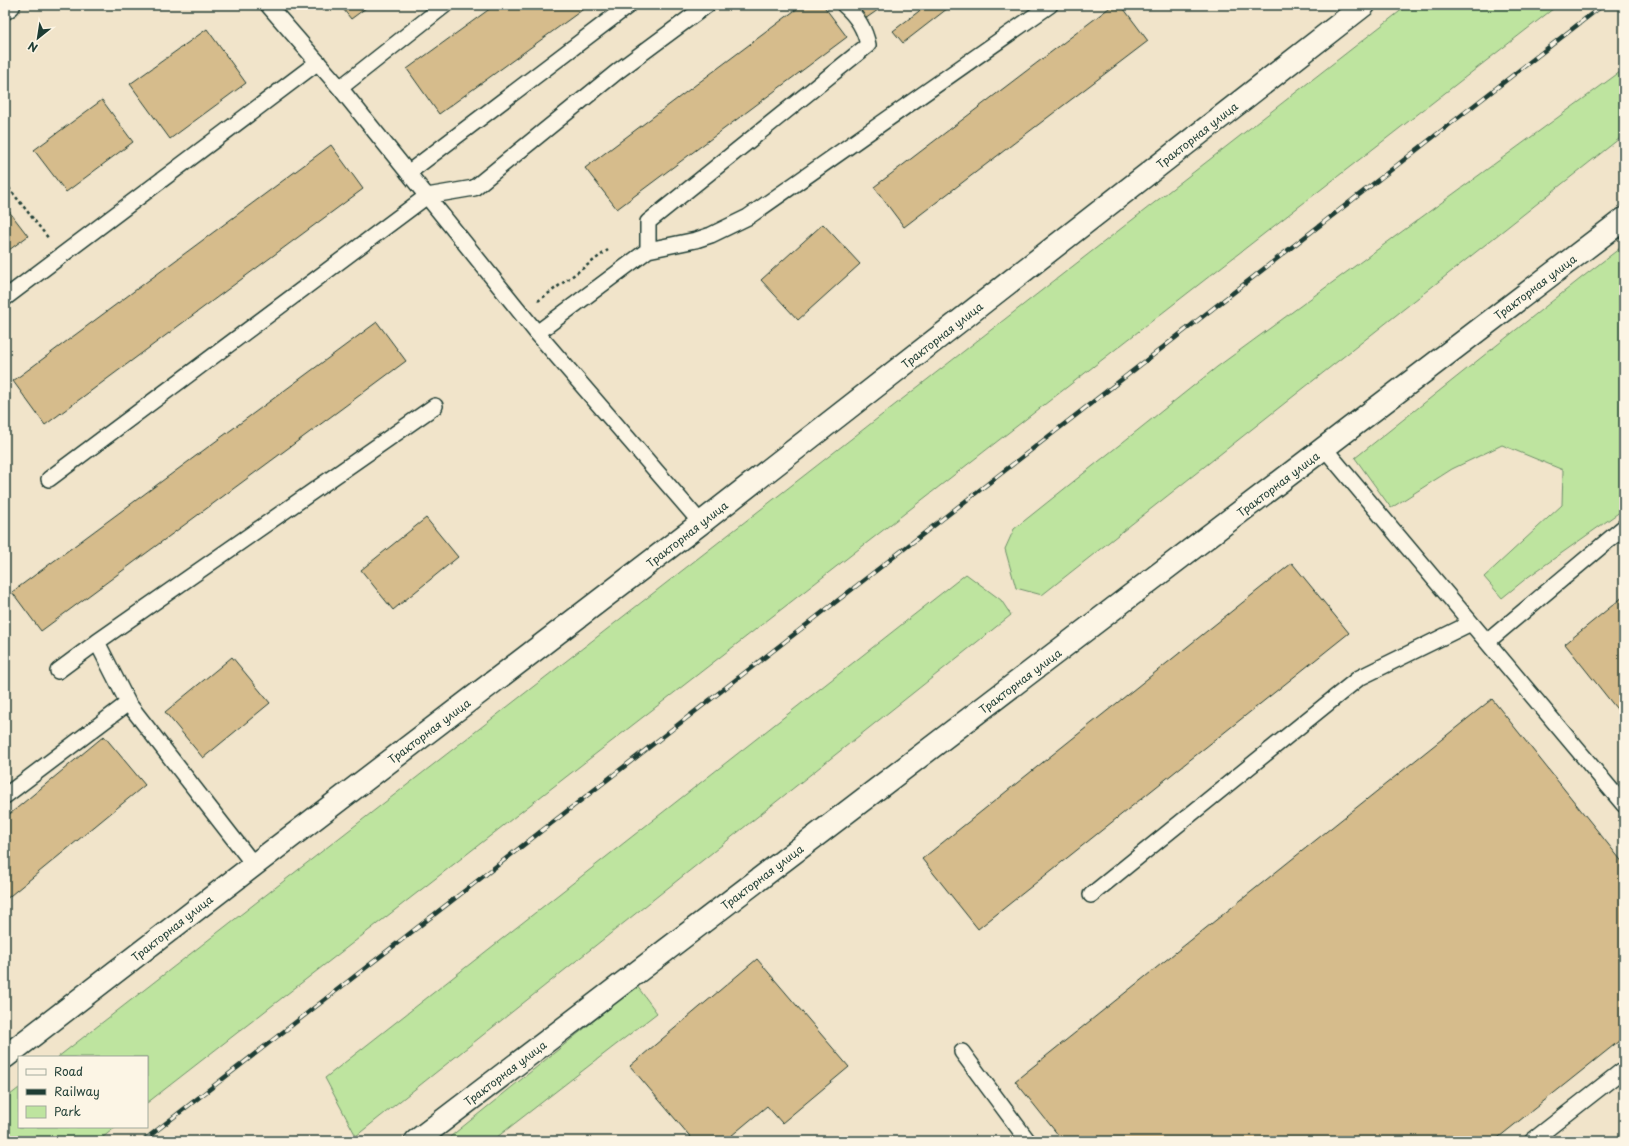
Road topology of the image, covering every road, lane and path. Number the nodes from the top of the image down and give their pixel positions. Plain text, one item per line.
1 (9, 5) edge
2 (268, 5) edge
3 (445, 5) edge
4 (629, 5) edge
5 (707, 5) edge
6 (844, 5) edge
7 (1050, 5) edge
8 (1364, 5) edge
9 (5, 8) edge
10 (318, 62) junction
11 (340, 88) junction
12 (408, 173) junction
13 (5, 183) edge
14 (427, 196) junction
15 (1624, 219) edge
16 (610, 249) dead end
17 (648, 250) junction
18 (62, 255) junction
19 (5, 298) edge
20 (521, 313) junction
21 (537, 333) junction
22 (434, 406) dead end
23 (1324, 449) junction
24 (49, 479) dead end
25 (701, 523) junction
26 (1624, 527) edge
27 (1471, 623) junction
28 (97, 642) junction
29 (1487, 642) junction
30 (58, 671) dead end
31 (128, 703) junction
32 (5, 796) edge
33 (1624, 806) edge
34 (254, 865) junction
35 (1092, 895) dead end
36 (962, 1052) dead end
37 (6, 1053) edge
38 (1624, 1069) edge
39 (416, 1141) edge
40 (1028, 1141) edge
41 (1532, 1141) edge

1 - 9 street
2 - 10 lane
3 - 11 lane
4 - 12 lane
5 - 14 lane
6 - 17 lane
7 - 17 lane
8 - 25 street, Тракторная улица
10 - 11 lane
10 - 18 lane
11 - 12 lane
12 - 14 lane
13 - 18 path
14 - 20 lane
14 - 24 lane
15 - 23 street, Тракторная улица
16 - 20 path
17 - 21 lane
18 - 19 lane
20 - 21 lane
21 - 25 lane
22 - 28 lane
23 - 27 lane
23 - 39 street, Тракторная улица
25 - 34 street, Тракторная улица
26 - 29 lane
27 - 29 lane
27 - 35 lane
28 - 30 lane
28 - 31 lane
29 - 33 lane
31 - 32 lane
31 - 34 lane
34 - 37 street, Тракторная улица
36 - 40 lane
38 - 41 lane

